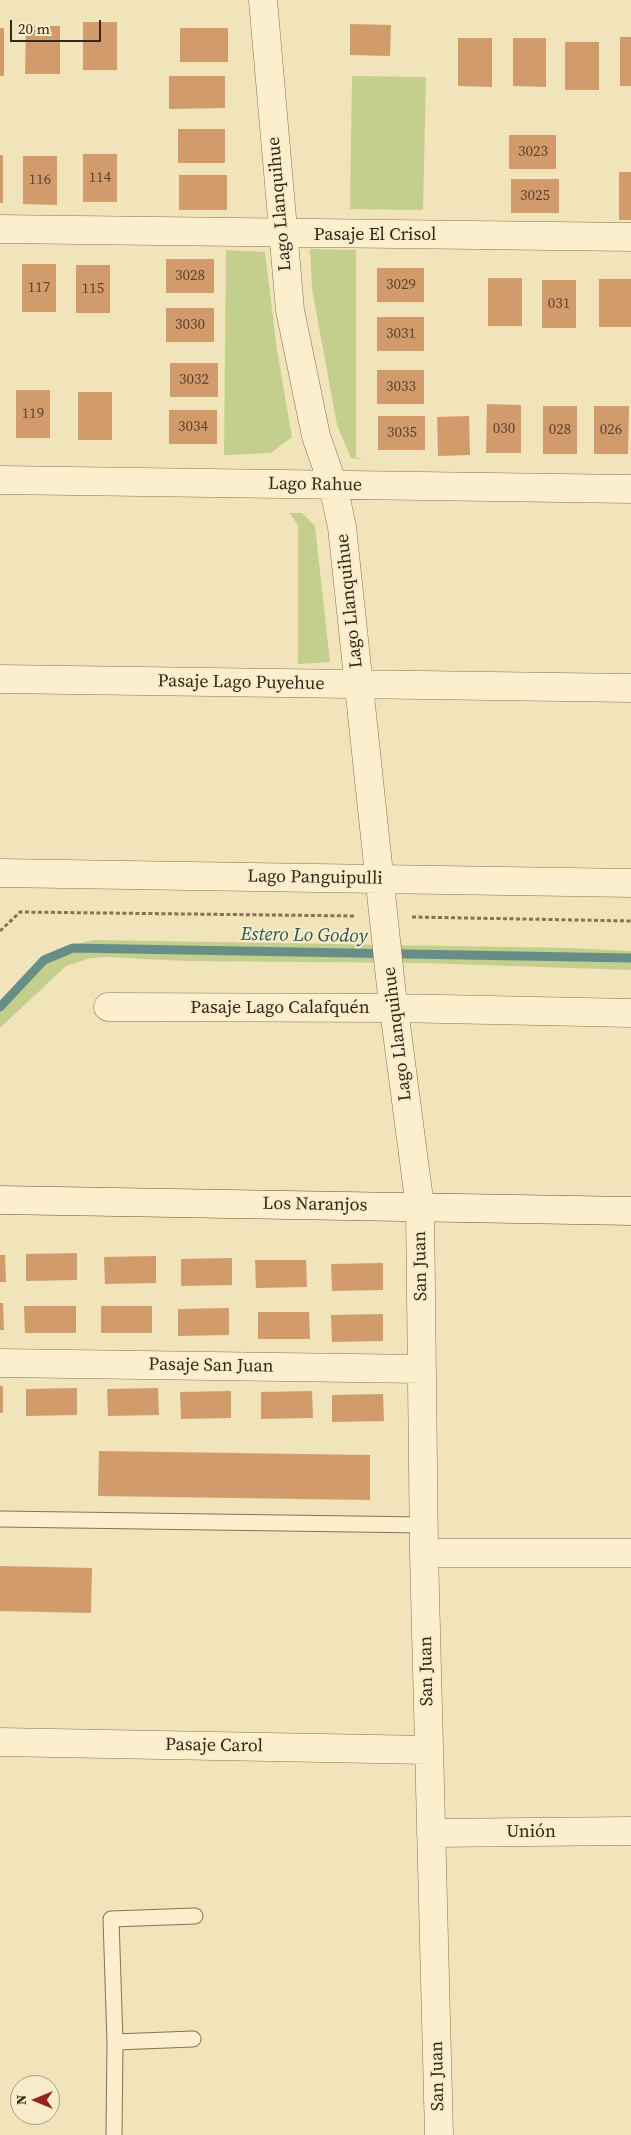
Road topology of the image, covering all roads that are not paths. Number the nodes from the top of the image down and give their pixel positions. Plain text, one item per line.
1 (263, 0) edge
2 (0, 229) edge
3 (282, 234) junction
4 (631, 237) edge
5 (0, 480) edge
6 (333, 486) junction
7 (631, 489) edge
8 (0, 679) edge
9 (360, 685) junction
10 (631, 688) edge
11 (0, 873) edge
12 (380, 879) junction
13 (631, 883) edge
14 (392, 998) junction
15 (108, 1008) dead end
16 (631, 1013) edge
17 (0, 1200) edge
18 (420, 1207) junction
19 (631, 1210) edge
20 (0, 1363) edge
21 (422, 1369) junction
22 (0, 1519) edge
23 (424, 1525) junction
24 (424, 1553) junction
25 (631, 1553) edge
26 (0, 1742) edge
27 (428, 1750) junction
28 (631, 1831) edge
29 (432, 1832) junction
30 (195, 1916) dead end
31 (193, 2039) dead end
32 (114, 2042) junction
33 (114, 2135) edge
34 (439, 2135) edge

1 - 3 street, Lago Llanquihue
2 - 3 street, Pasaje El Crisol
3 - 4 street, Pasaje El Crisol
3 - 6 street, Lago Llanquihue
5 - 6 street, Lago Rahue
6 - 7 street, Lago Rahue
6 - 9 street, Lago Llanquihue
8 - 9 street, Pasaje Lago Puyehue
9 - 10 street, Pasaje Lago Puyehue
9 - 12 street, Lago Llanquihue
11 - 12 street, Lago Panguipulli
12 - 13 street, Lago Panguipulli
12 - 14 street, Lago Llanquihue
14 - 15 street, Pasaje Lago Calafquén
14 - 16 street, Pasaje Lago Calafquén
14 - 18 street, Lago Llanquihue
17 - 18 street, Los Naranjos
18 - 19 street, Los Naranjos
18 - 21 street, San Juan
20 - 21 street, Pasaje San Juan
21 - 23 street, San Juan
22 - 23 lane
23 - 24 street, San Juan
24 - 25 street
24 - 27 street, San Juan
26 - 27 street, Pasaje Carol
27 - 29 street, San Juan
28 - 29 street, Unión
29 - 34 street, San Juan
30 - 32 lane
31 - 32 lane
32 - 33 lane

